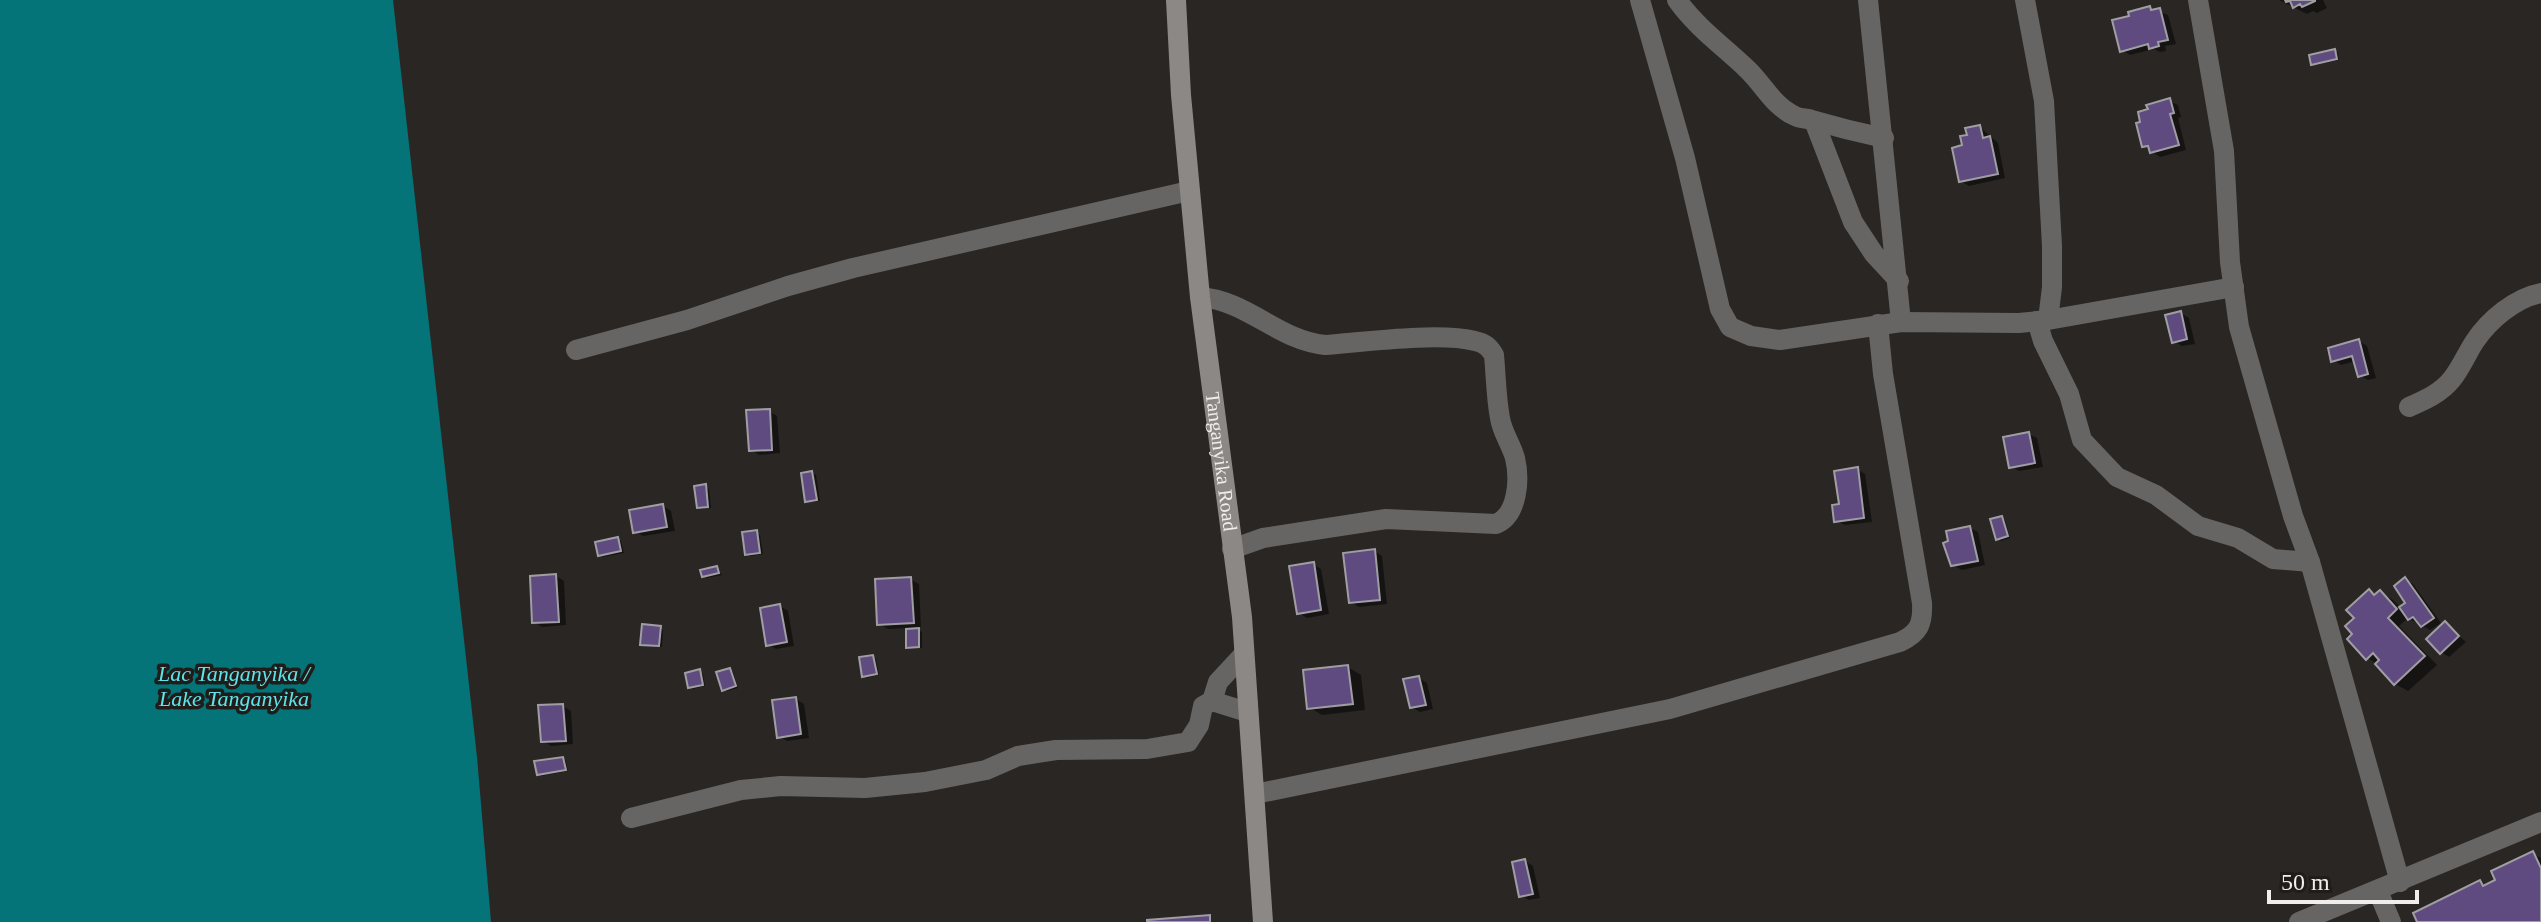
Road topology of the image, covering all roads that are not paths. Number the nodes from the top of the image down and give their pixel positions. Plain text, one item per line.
1 (1176, 0) edge
2 (1640, 0) edge
3 (1677, 0) edge
4 (1868, 0) edge
5 (2025, 0) edge
6 (2198, 0) edge
7 (1814, 121) junction
8 (1884, 138) junction
9 (1189, 191) junction
10 (1899, 281) junction
11 (2234, 287) junction
12 (2541, 293) edge
13 (1200, 297) junction
14 (2043, 320) junction
15 (1901, 322) junction
16 (1878, 324) junction
17 (576, 350) dead end
18 (2409, 407) dead end
19 (1232, 549) junction
20 (2310, 562) junction
21 (1244, 654) junction
22 (1212, 701) junction
23 (1247, 712) junction
24 (1255, 794) junction
25 (631, 818) dead end
26 (2541, 822) edge
27 (2400, 882) junction
28 (2378, 891) junction
29 (1263, 922) edge
30 (2299, 922) edge
31 (2391, 922) edge

1 - 9 street, Tanganyika Road
2 - 16 street
3 - 7 street
4 - 8 street
5 - 14 street
6 - 11 street
7 - 8 street
7 - 10 street
8 - 10 street
9 - 13 street, Tanganyika Road
9 - 17 street
10 - 15 street
11 - 14 street
11 - 20 street
12 - 18 street
13 - 19 street, Tanganyika Road
13 - 19 street
14 - 15 street
14 - 20 street
15 - 16 street
16 - 24 street
19 - 21 street, Tanganyika Road
20 - 27 street
21 - 22 street
21 - 23 street, Tanganyika Road
22 - 23 street
22 - 25 street
23 - 24 street, Tanganyika Road
24 - 29 street, Tanganyika Road
26 - 27 street
27 - 28 street
28 - 30 street
28 - 31 street

